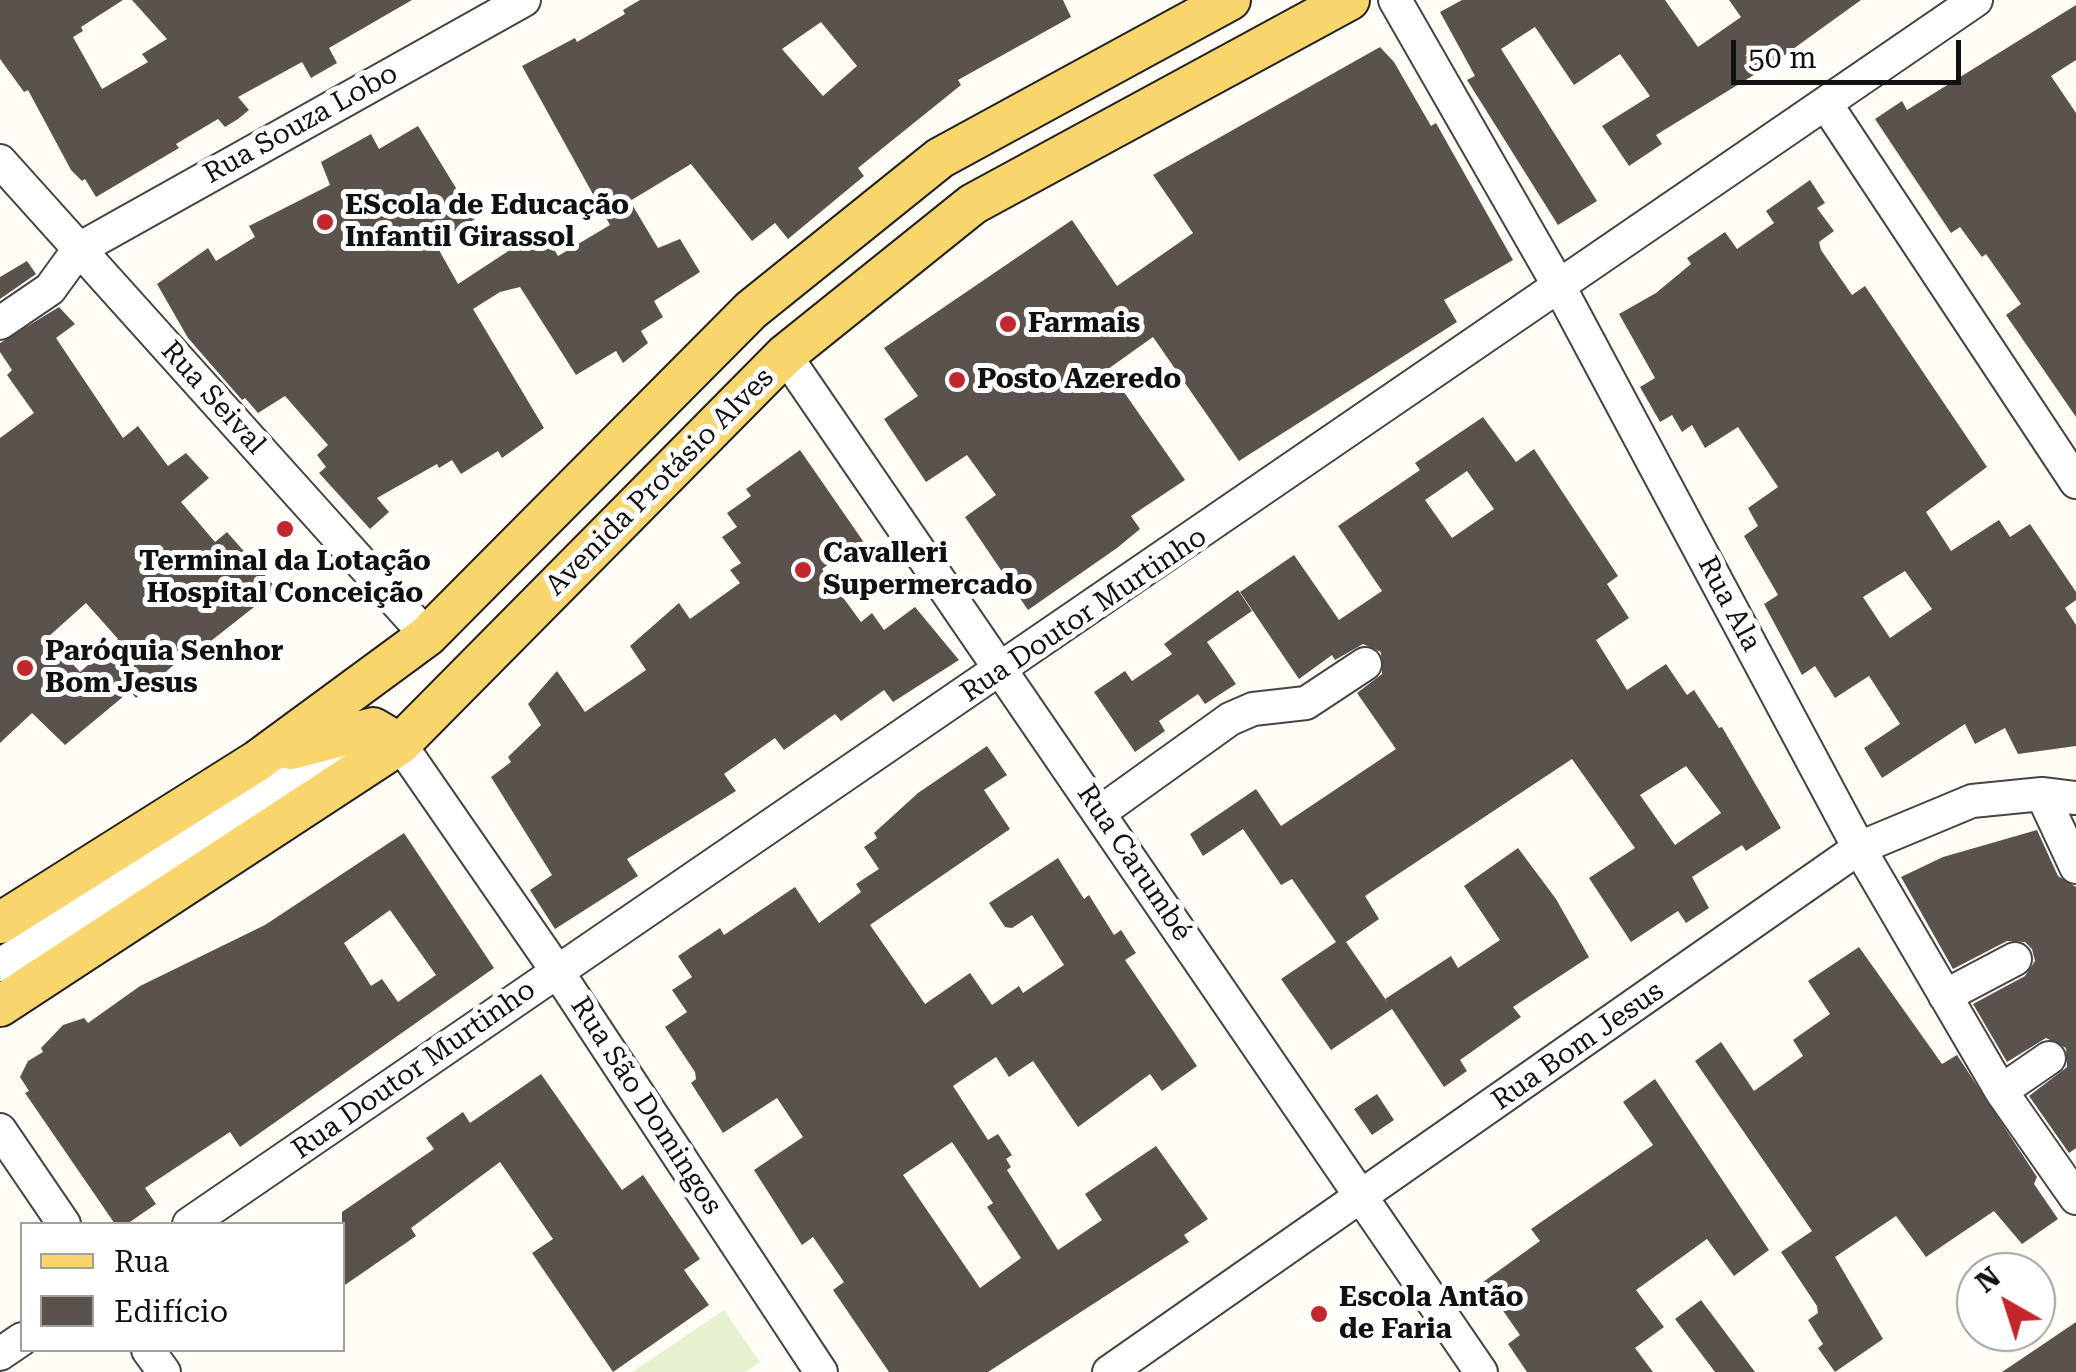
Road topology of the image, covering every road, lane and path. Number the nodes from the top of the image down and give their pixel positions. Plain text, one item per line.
1 (524, 0) edge
2 (1230, 0) edge
3 (1348, 0) edge
4 (1396, 0) edge
5 (1976, 0) edge
6 (1826, 104) junction
7 (0, 160) edge
8 (12, 196) edge
9 (79, 249) junction
10 (1560, 288) junction
11 (0, 323) edge
12 (785, 355) junction
13 (2071, 465) edge
14 (427, 636) junction
15 (1364, 664) dead end
16 (1002, 671) junction
17 (386, 736) junction
18 (258, 761) junction
19 (2042, 794) junction
20 (2076, 798) edge
21 (1099, 812) junction
22 (1859, 848) junction
23 (2076, 866) edge
24 (0, 923) edge
25 (2015, 960) dead end
26 (0, 965) edge
27 (557, 972) junction
28 (1944, 996) junction
29 (0, 1006) edge
30 (2049, 1058) dead end
31 (2001, 1091) junction
32 (0, 1130) edge
33 (1363, 1197) junction
34 (2076, 1198) edge
35 (63, 1222) edge
36 (192, 1222) edge
37 (822, 1372) edge
38 (1109, 1372) edge
39 (1480, 1372) edge

1 - 9 street, Rua Souza Lobo
2 - 14 main road, Avenida Protásio Alves
3 - 12 main road, Avenida Protásio Alves
4 - 10 street, Rua Ala
5 - 6 street, Rua Doutor Murtinho
6 - 10 street, Rua Doutor Murtinho
6 - 13 street
7 - 8 street, Rua Seival
8 - 9 street, Rua Seival
9 - 11 street
9 - 14 street, Rua Seival
10 - 16 street, Rua Doutor Murtinho
10 - 22 street, Rua Ala
12 - 16 street, Rua Carumbé
12 - 17 main road, Avenida Protásio Alves
14 - 18 main road, Avenida Protásio Alves
15 - 21 street
16 - 21 street, Rua Carumbé
16 - 27 street, Rua Doutor Murtinho
17 - 18 main road
17 - 26 street
17 - 27 street, Rua São Domingos
17 - 29 main road, Avenida Protásio Alves
18 - 24 main road, Avenida Protásio Alves
19 - 20 street, Rua Bom Jesus
19 - 22 street, Rua Bom Jesus
19 - 23 street
21 - 33 street, Rua Carumbé
22 - 28 street, Rua Ala
22 - 33 street, Rua Bom Jesus
25 - 28 street
27 - 36 street, Rua Doutor Murtinho
27 - 37 street, Rua São Domingos
28 - 31 street, Rua Ala
30 - 31 street
31 - 34 street, Rua Ala
32 - 35 street
33 - 38 street, Rua Bom Jesus
33 - 39 street, Rua Carumbé

